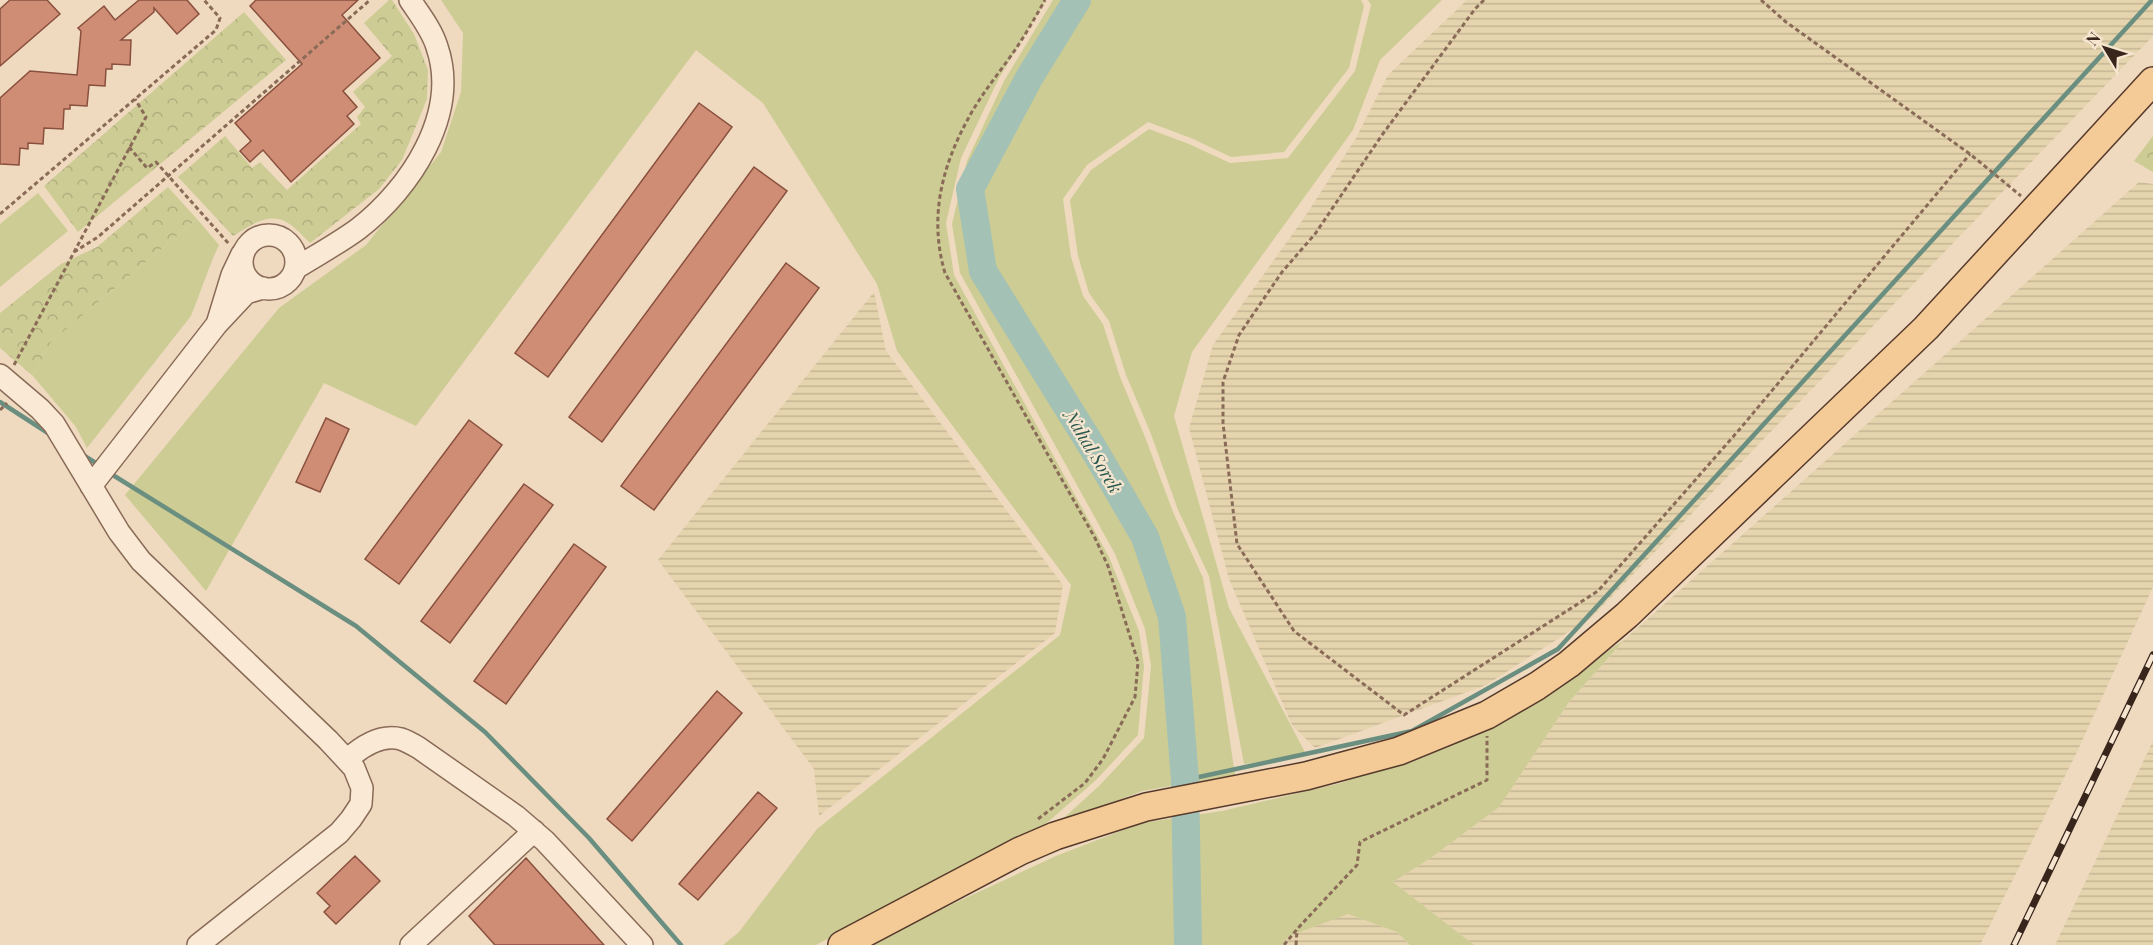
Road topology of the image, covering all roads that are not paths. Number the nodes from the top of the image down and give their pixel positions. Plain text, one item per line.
1 (410, 0) edge
2 (2153, 81) edge
3 (244, 252) junction
4 (296, 268) junction
5 (263, 288) junction
6 (217, 324) junction
7 (3, 378) edge
8 (91, 486) junction
9 (347, 760) junction
10 (534, 831) junction
11 (198, 945) edge
12 (411, 945) edge
13 (642, 945) edge
14 (842, 945) edge

1 - 4 street
2 - 14 main road
3 - 4 street
3 - 5 street
3 - 6 street
4 - 5 street
5 - 6 street
6 - 8 street
7 - 8 street
8 - 9 street
9 - 10 street
9 - 11 street
10 - 12 street
10 - 13 street

